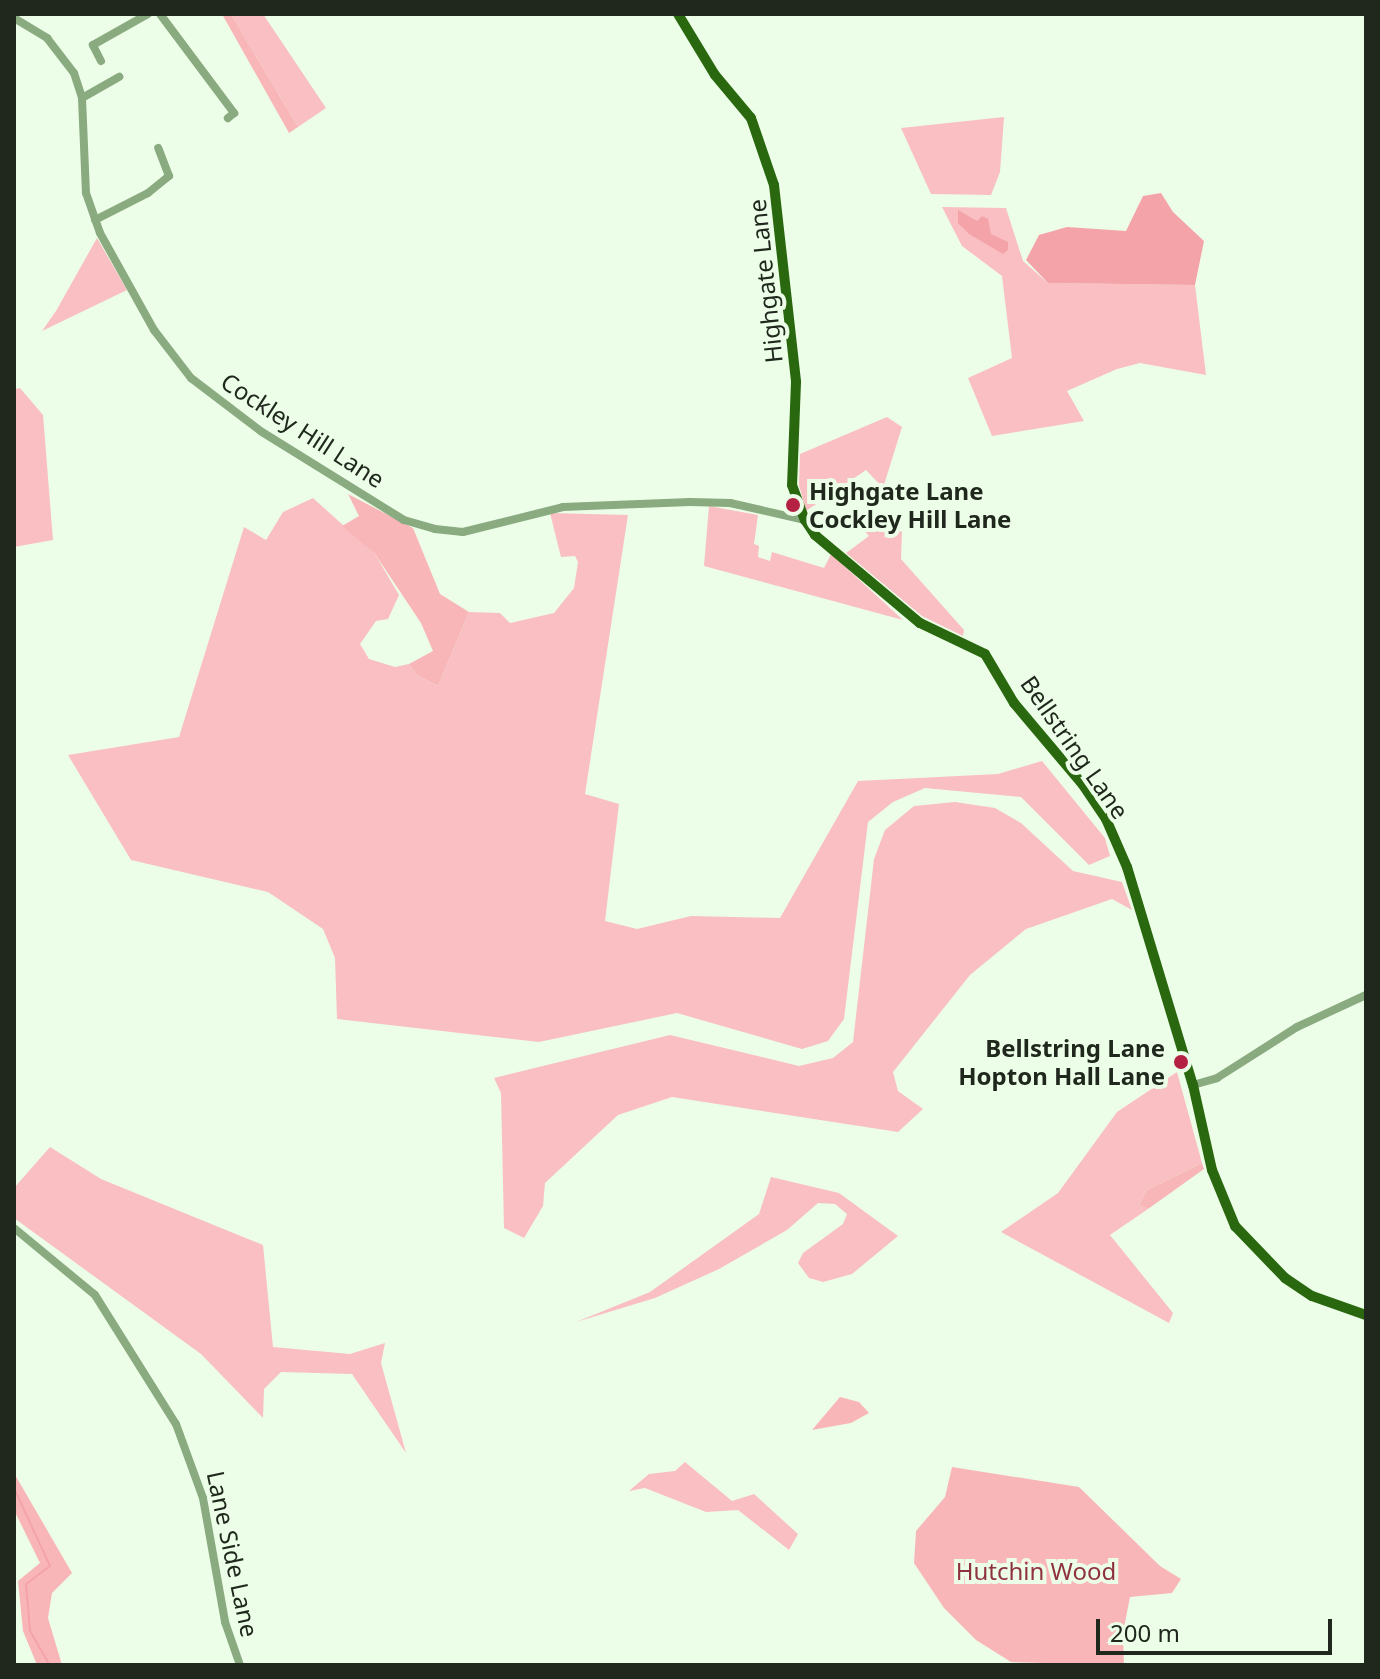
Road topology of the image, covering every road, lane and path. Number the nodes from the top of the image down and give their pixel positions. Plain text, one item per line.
1 (148, 14) edge
2 (160, 14) edge
3 (678, 14) edge
4 (16, 17) edge
5 (134, 18) edge
6 (101, 61) dead end
7 (119, 77) dead end
8 (82, 98) junction
9 (228, 118) dead end
10 (158, 148) dead end
11 (95, 220) junction
12 (805, 520) junction
13 (1366, 995) edge
14 (1193, 1085) junction
15 (14, 1228) edge
16 (1366, 1315) edge
17 (240, 1665) edge

1 - 5 street
2 - 9 street
3 - 12 main road, Highgate Lane
4 - 8 street, Cockley Hill Lane
5 - 6 street
7 - 8 street
8 - 11 street, Cockley Hill Lane
10 - 11 street
11 - 12 street, Cockley Hill Lane
12 - 14 main road, Bellstring Lane
13 - 14 street
14 - 16 main road, Bellstring Lane
15 - 17 street, Lane Side Lane

